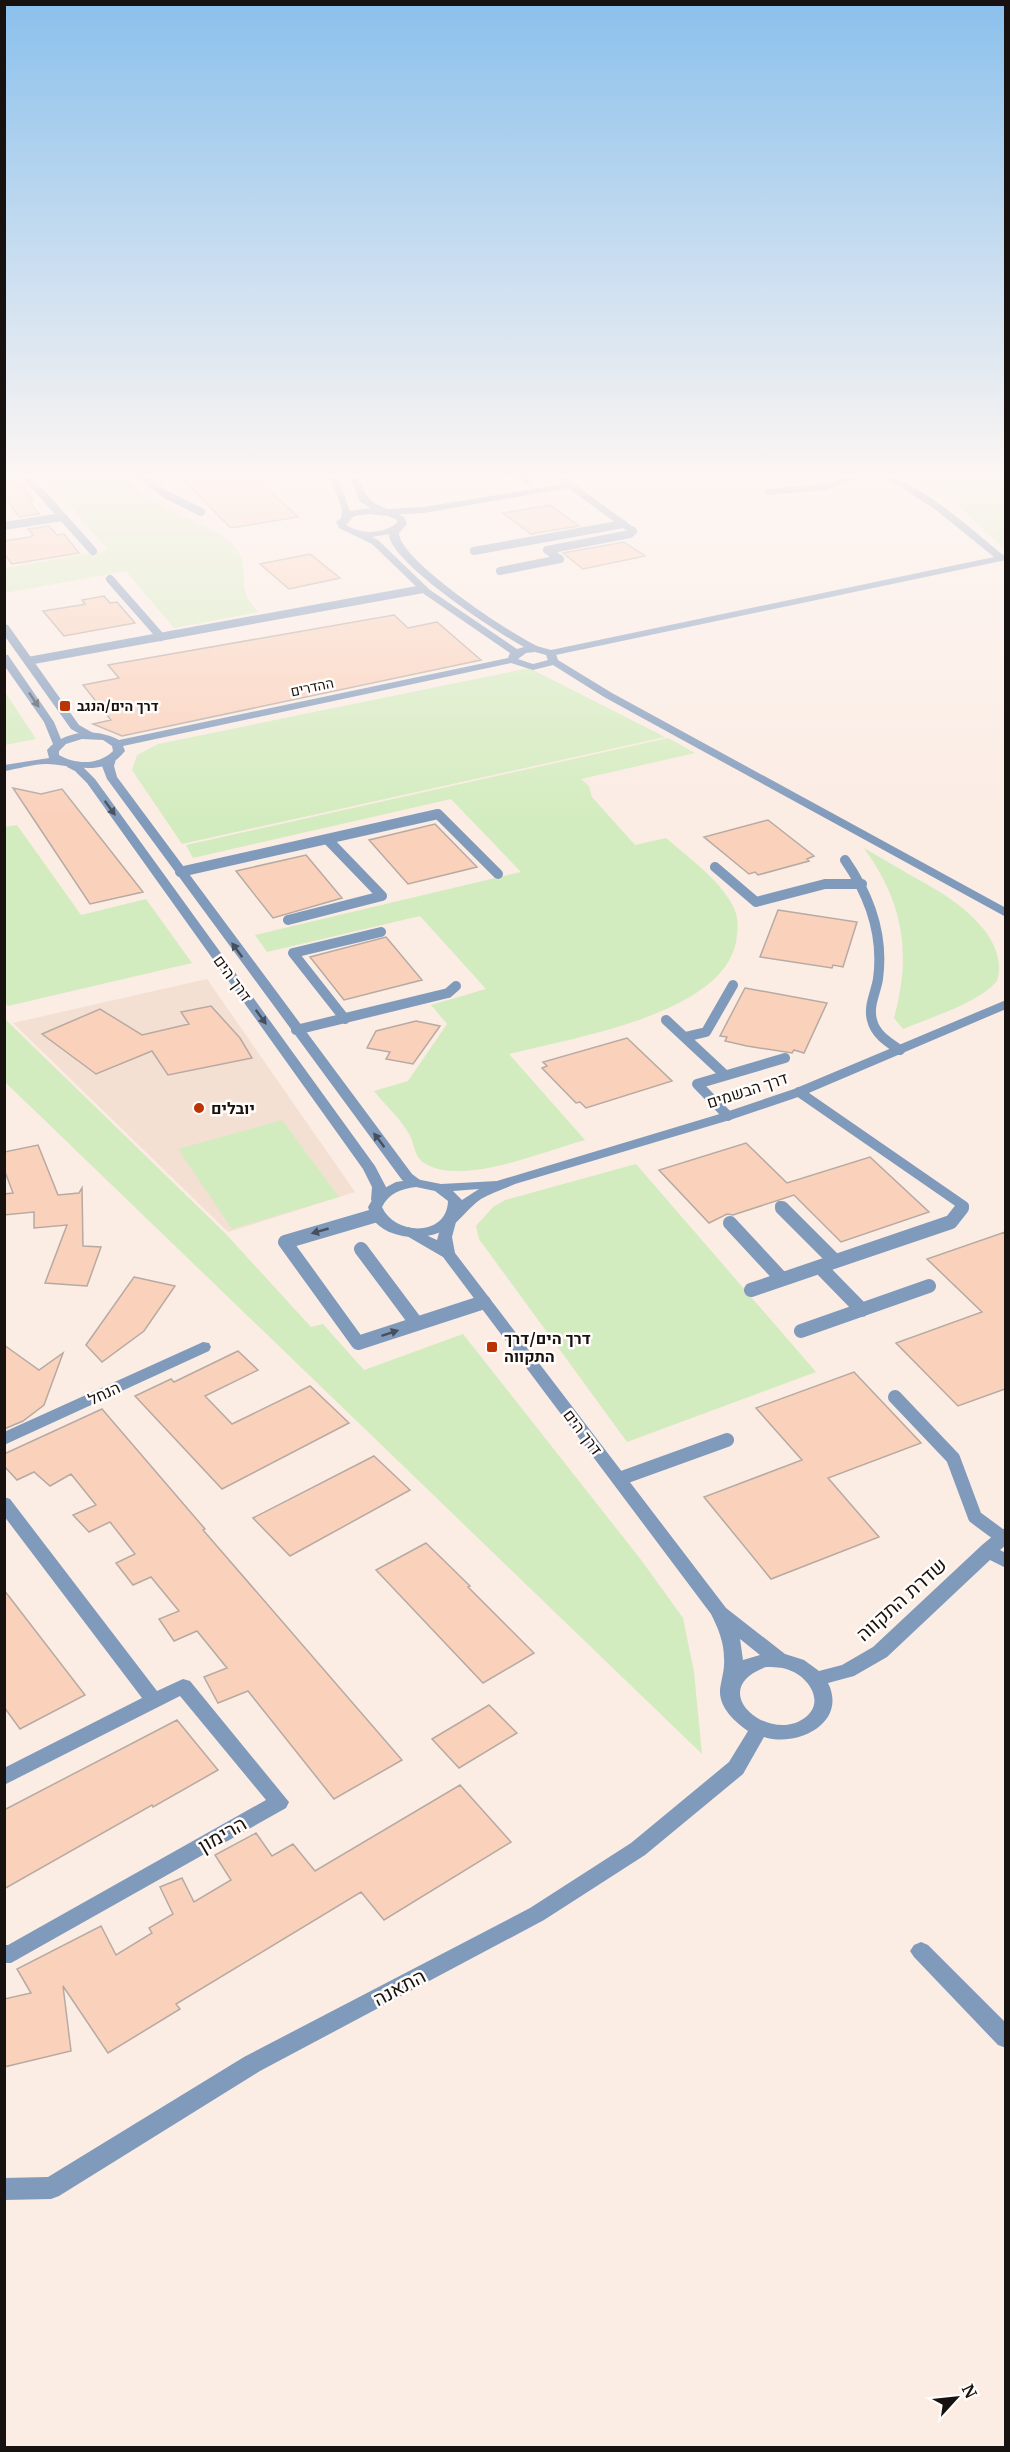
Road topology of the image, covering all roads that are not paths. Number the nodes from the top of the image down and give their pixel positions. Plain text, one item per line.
1 (122, 592) edge
2 (404, 592) edge
3 (428, 592) edge
4 (452, 592) edge
5 (850, 592) edge
6 (4, 627) edge
7 (160, 636) junction
8 (535, 649) junction
9 (515, 657) junction
10 (5, 658) edge
11 (549, 660) junction
12 (28, 661) junction
13 (91, 736) junction
14 (117, 744) junction
15 (57, 746) junction
16 (4, 759) edge
17 (110, 759) junction
18 (67, 764) junction
19 (4, 768) edge
20 (327, 839) junction
21 (845, 860) dead end
22 (714, 867) dead end
23 (180, 872) junction
24 (498, 874) dead end
25 (862, 884) junction
26 (968, 894) junction
27 (1005, 913) edge
28 (288, 920) dead end
29 (1005, 921) edge
30 (381, 932) dead end
31 (733, 985) dead end
32 (456, 986) dead end
33 (1005, 997) edge
34 (1005, 1004) edge
35 (988, 1012) junction
36 (345, 1019) junction
37 (666, 1020) dead end
38 (296, 1030) junction
39 (685, 1037) junction
40 (900, 1050) junction
41 (785, 1058) dead end
42 (725, 1076) junction
43 (799, 1092) junction
44 (728, 1116) junction
45 (510, 1181) junction
46 (417, 1183) junction
47 (440, 1188) junction
48 (780, 1206) dead end
49 (377, 1207) junction
50 (452, 1217) junction
51 (730, 1223) dead end
52 (408, 1232) junction
53 (361, 1249) dead end
54 (448, 1254) junction
55 (835, 1261) junction
56 (820, 1267) junction
57 (782, 1280) junction
58 (928, 1286) dead end
59 (752, 1290) dead end
60 (484, 1302) junction
61 (862, 1310) junction
62 (417, 1324) junction
63 (801, 1331) dead end
64 (203, 1347) dead end
65 (895, 1397) dead end
66 (4, 1439) edge
67 (727, 1440) dead end
68 (618, 1479) junction
69 (4, 1503) edge
70 (1004, 1536) edge
71 (988, 1550) junction
72 (1005, 1562) edge
73 (718, 1610) junction
74 (780, 1660) junction
75 (733, 1679) junction
76 (816, 1679) junction
77 (155, 1702) junction
78 (759, 1729) junction
79 (4, 1777) edge
80 (921, 1951) dead end
81 (4, 1954) edge
82 (1005, 2038) edge
83 (4, 2189) edge

1 - 7 lane
2 - 7 lane
3 - 9 street
4 - 8 street
5 - 11 street
6 - 12 street
7 - 12 lane
8 - 9 street, ההדרים
8 - 11 street
9 - 11 street
9 - 14 street, ההדרים
10 -> 15 street
11 - 26 street
12 - 13 street
13 - 14 street
13 - 15 street
14 - 17 street
15 - 16 street
15 - 18 street
17 - 18 street
17 - 23 street, דרך הים
18 - 19 street
18 -> 49 street, דרך הים
20 - 23 lane
20 - 24 lane
20 - 28 lane
21 - 25 lane
22 - 25 lane
38 -> 23 street, דרך הים
25 - 40 lane
26 - 27 street
26 - 29 street
30 - 36 lane
31 - 39 lane
32 - 36 lane
33 - 35 street, דרך הבשמים
34 - 35 street, דרך הבשמים
35 - 40 street, דרך הבשמים
36 - 38 lane
37 - 39 lane
46 -> 38 street, דרך הים
39 - 42 lane
40 - 43 street, דרך הבשמים
41 - 42 lane
42 - 44 lane
43 - 44 street, דרך הבשמים
43 - 55 lane
44 - 45 street, דרך הבשמים
45 - 47 street, דרך הבשמים
45 - 50 street, דרך הבשמים
46 - 47 street
46 - 49 street
47 - 50 street
48 - 55 lane
49 - 52 street
49 -> 62 lane
50 - 52 street
50 - 54 street
51 - 57 lane
52 - 54 street, דרך הים
53 - 62 lane
54 - 60 street, דרך הים
55 - 56 lane
56 - 57 lane
56 - 61 lane
57 - 59 lane
58 - 61 lane
60 - 62 lane
60 - 68 street, דרך הים
61 - 63 lane
64 - 66 street, הנחל
65 - 70 lane
67 - 68 lane
68 - 73 street, דרך הים
69 - 77 street
70 - 71 street, שדרת התקווה
71 - 72 street
71 - 76 street, שדרת התקווה
73 - 74 street, דרך הים
73 - 75 street, דרך הים
74 - 75 street
74 - 76 street
75 - 78 street
76 - 78 street
77 - 79 street, הרימון
77 - 81 street, הרימון
78 - 83 street, התאנה
80 - 82 street

